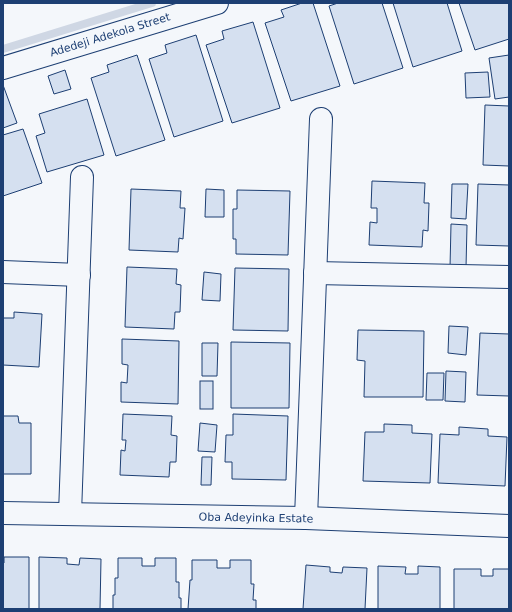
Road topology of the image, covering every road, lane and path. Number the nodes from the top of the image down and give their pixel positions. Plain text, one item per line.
1 (217, 3) edge
2 (3, 68) edge
3 (321, 119) dead end
4 (82, 177) dead end
5 (3, 272) edge
6 (315, 272) junction
7 (79, 275) junction
8 (509, 277) edge
9 (3, 513) edge
10 (70, 514) junction
11 (306, 518) junction
12 (509, 526) edge

1 - 2 street, Adedeji Adekola Street
3 - 6 street
4 - 7 street
5 - 7 street
6 - 8 street
6 - 11 street
7 - 10 street
9 - 10 street, Oba Adeyinka Estate
10 - 11 street, Oba Adeyinka Estate
11 - 12 street, Oba Adeyinka Estate

